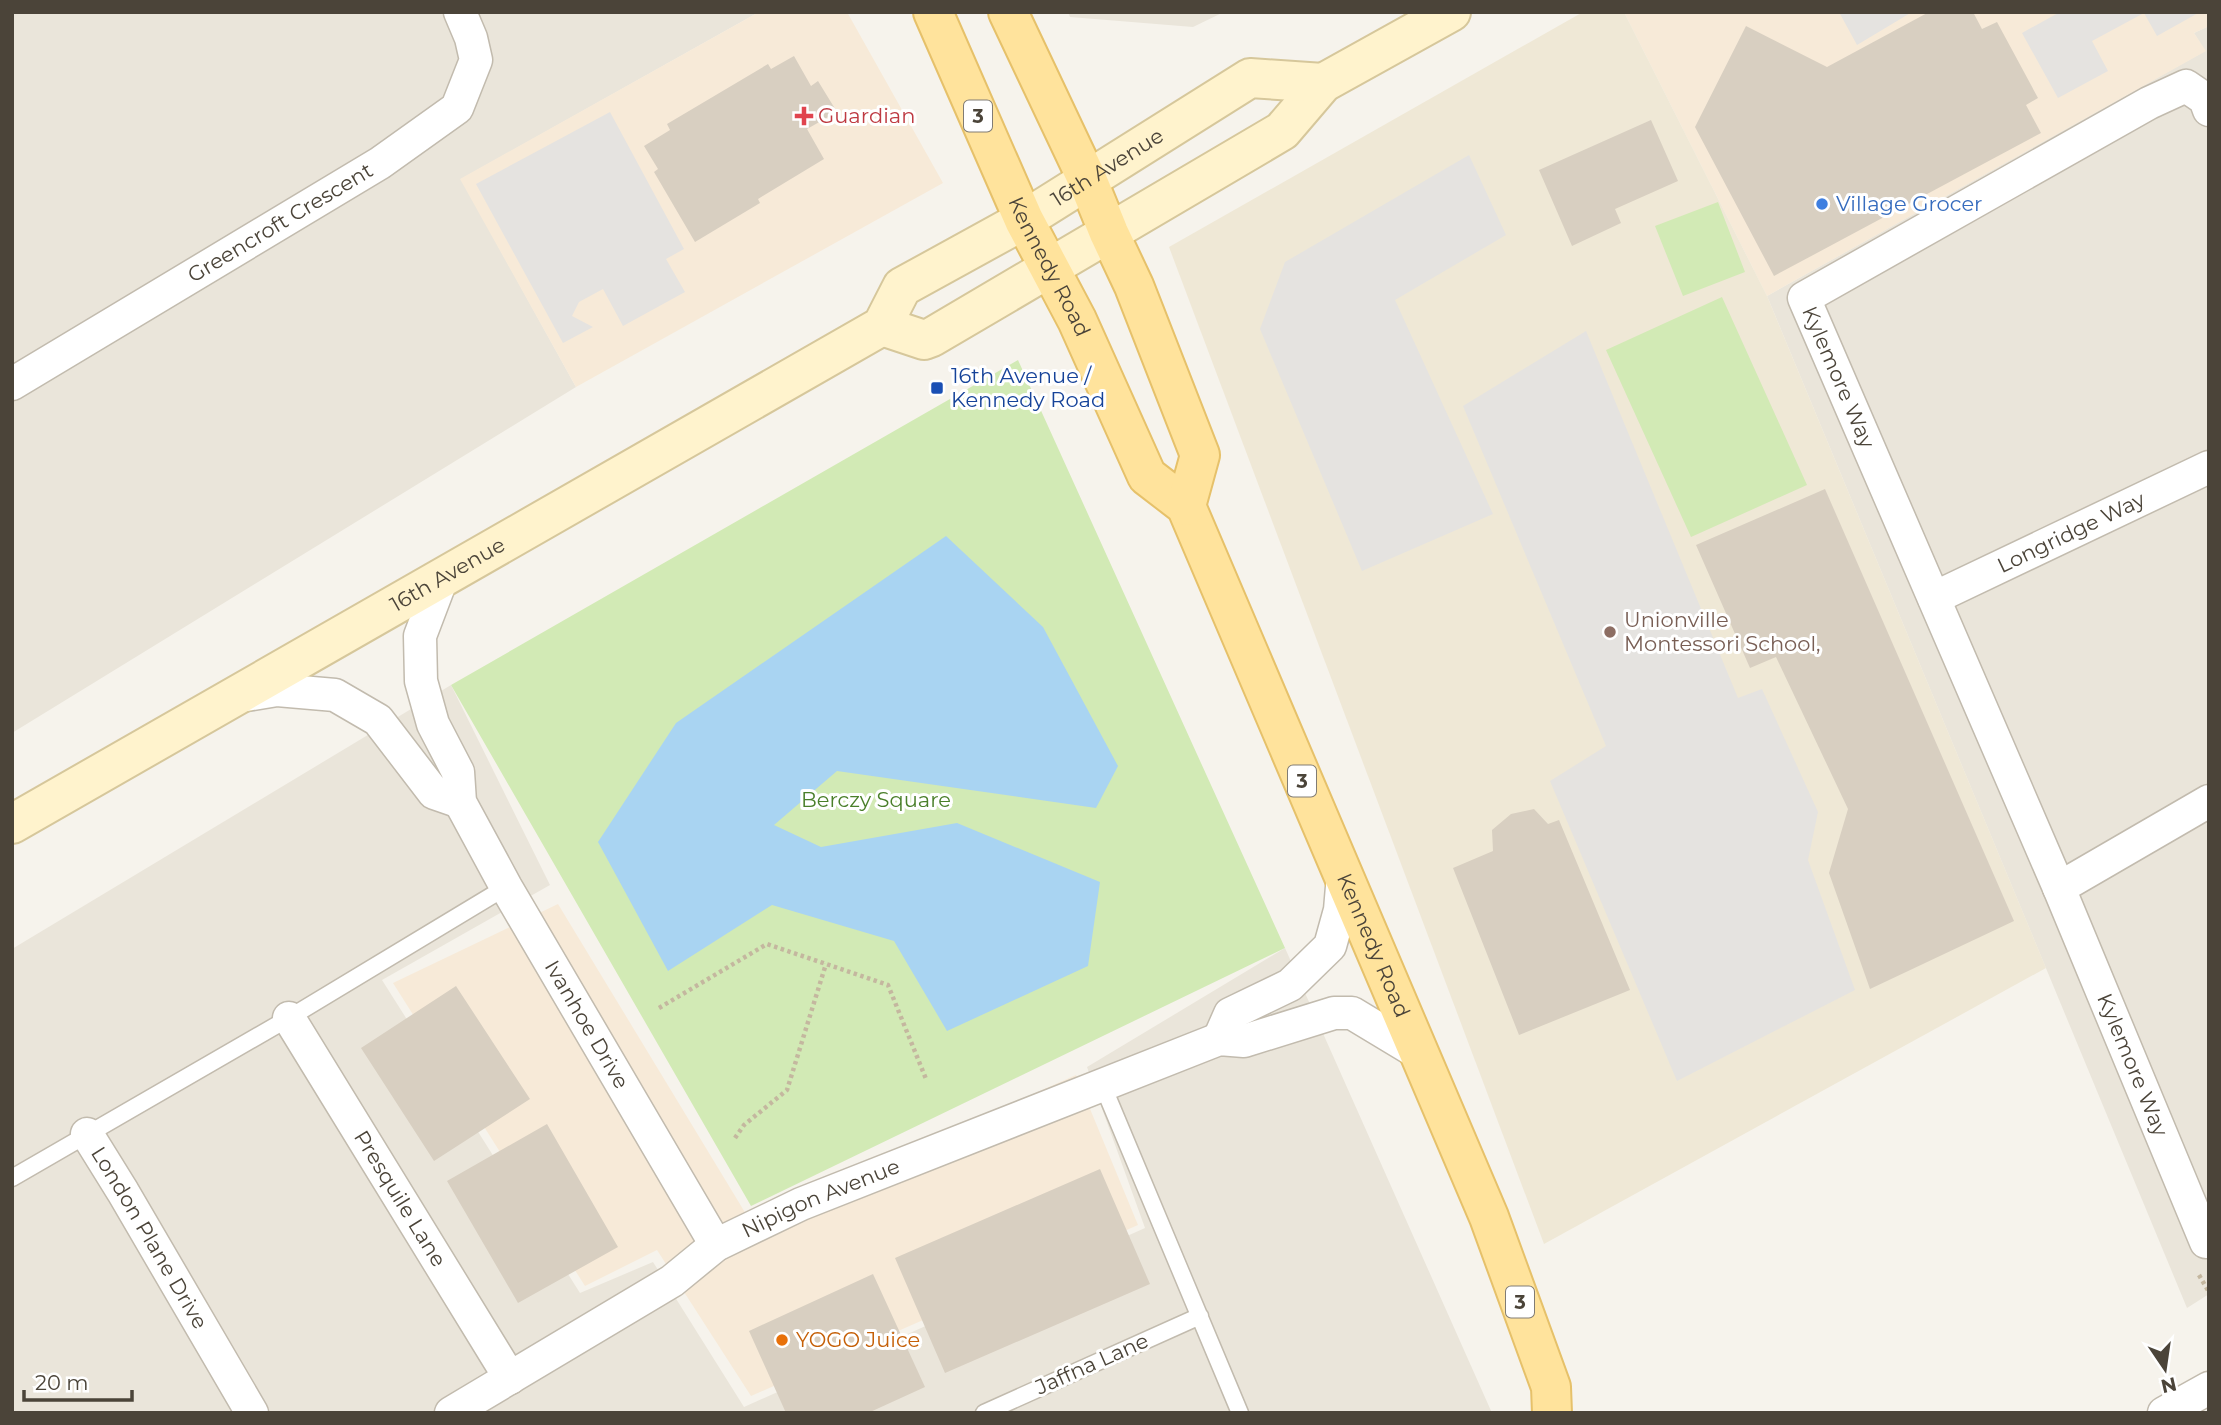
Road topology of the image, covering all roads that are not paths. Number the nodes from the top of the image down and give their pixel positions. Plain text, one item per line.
1 (460, 12) edge
2 (933, 12) edge
3 (1007, 12) edge
4 (1451, 12) edge
5 (1322, 83) junction
6 (2209, 110) edge
7 (1087, 179) junction
8 (1024, 219) junction
9 (1109, 233) junction
10 (1049, 268) junction
11 (882, 326) junction
12 (12, 383) edge
13 (2209, 467) edge
14 (1186, 506) junction
15 (442, 578) junction
16 (1934, 598) junction
17 (234, 697) junction
18 (2209, 801) edge
19 (460, 802) junction
20 (12, 824) edge
21 (1343, 875) junction
22 (506, 887) junction
23 (2059, 888) junction
24 (289, 1018) junction
25 (1219, 1039) junction
26 (1420, 1055) junction
27 (1104, 1086) junction
28 (87, 1134) junction
29 (12, 1178) edge
30 (2207, 1241) edge
31 (716, 1245) junction
32 (1200, 1316) junction
33 (510, 1378) junction
34 (2209, 1388) edge
35 (1560, 1404) edge
36 (252, 1413) edge
37 (451, 1413) edge
38 (984, 1413) edge
39 (1240, 1413) edge
40 (2164, 1413) edge

1 - 12 street, Greencroft Crescent
2 - 8 main road, Kennedy Road / 3
3 - 7 main road
4 - 5 main road
5 - 7 main road, 16th Avenue
5 - 9 main road
6 - 16 street, Kylemore Way
7 - 8 main road, 16th Avenue
7 - 9 main road
8 - 10 main road, Kennedy Road / 3
8 - 11 main road, 16th Avenue
9 - 10 main road
9 - 14 main road
10 - 11 main road
10 - 14 main road, Kennedy Road / 3
11 - 15 main road, 16th Avenue
13 - 16 street, Longridge Way
14 - 21 main road, Kennedy Road / 3
15 - 17 main road, 16th Avenue
15 - 19 street, Ivanhoe Drive
16 - 23 street, Kylemore Way
17 - 19 street
17 - 20 main road, 16th Avenue
18 - 23 street
19 - 22 street, Ivanhoe Drive
21 - 25 street
21 - 26 main road, Kennedy Road / 3
22 - 24 lane
22 - 31 street, Ivanhoe Drive
23 - 30 street, Kylemore Way
24 - 28 lane
24 - 33 street, Presquile Lane
25 - 26 street, Nipigon Avenue
25 - 27 street, Nipigon Avenue
26 - 35 main road, Kennedy Road / 3
27 - 31 street, Nipigon Avenue
27 - 32 lane
28 - 29 lane
28 - 36 street, London Plane Drive
31 - 33 street, Nipigon Avenue
32 - 38 lane, Jaffna Lane
32 - 39 lane
33 - 37 street, Nipigon Avenue
34 - 40 street

